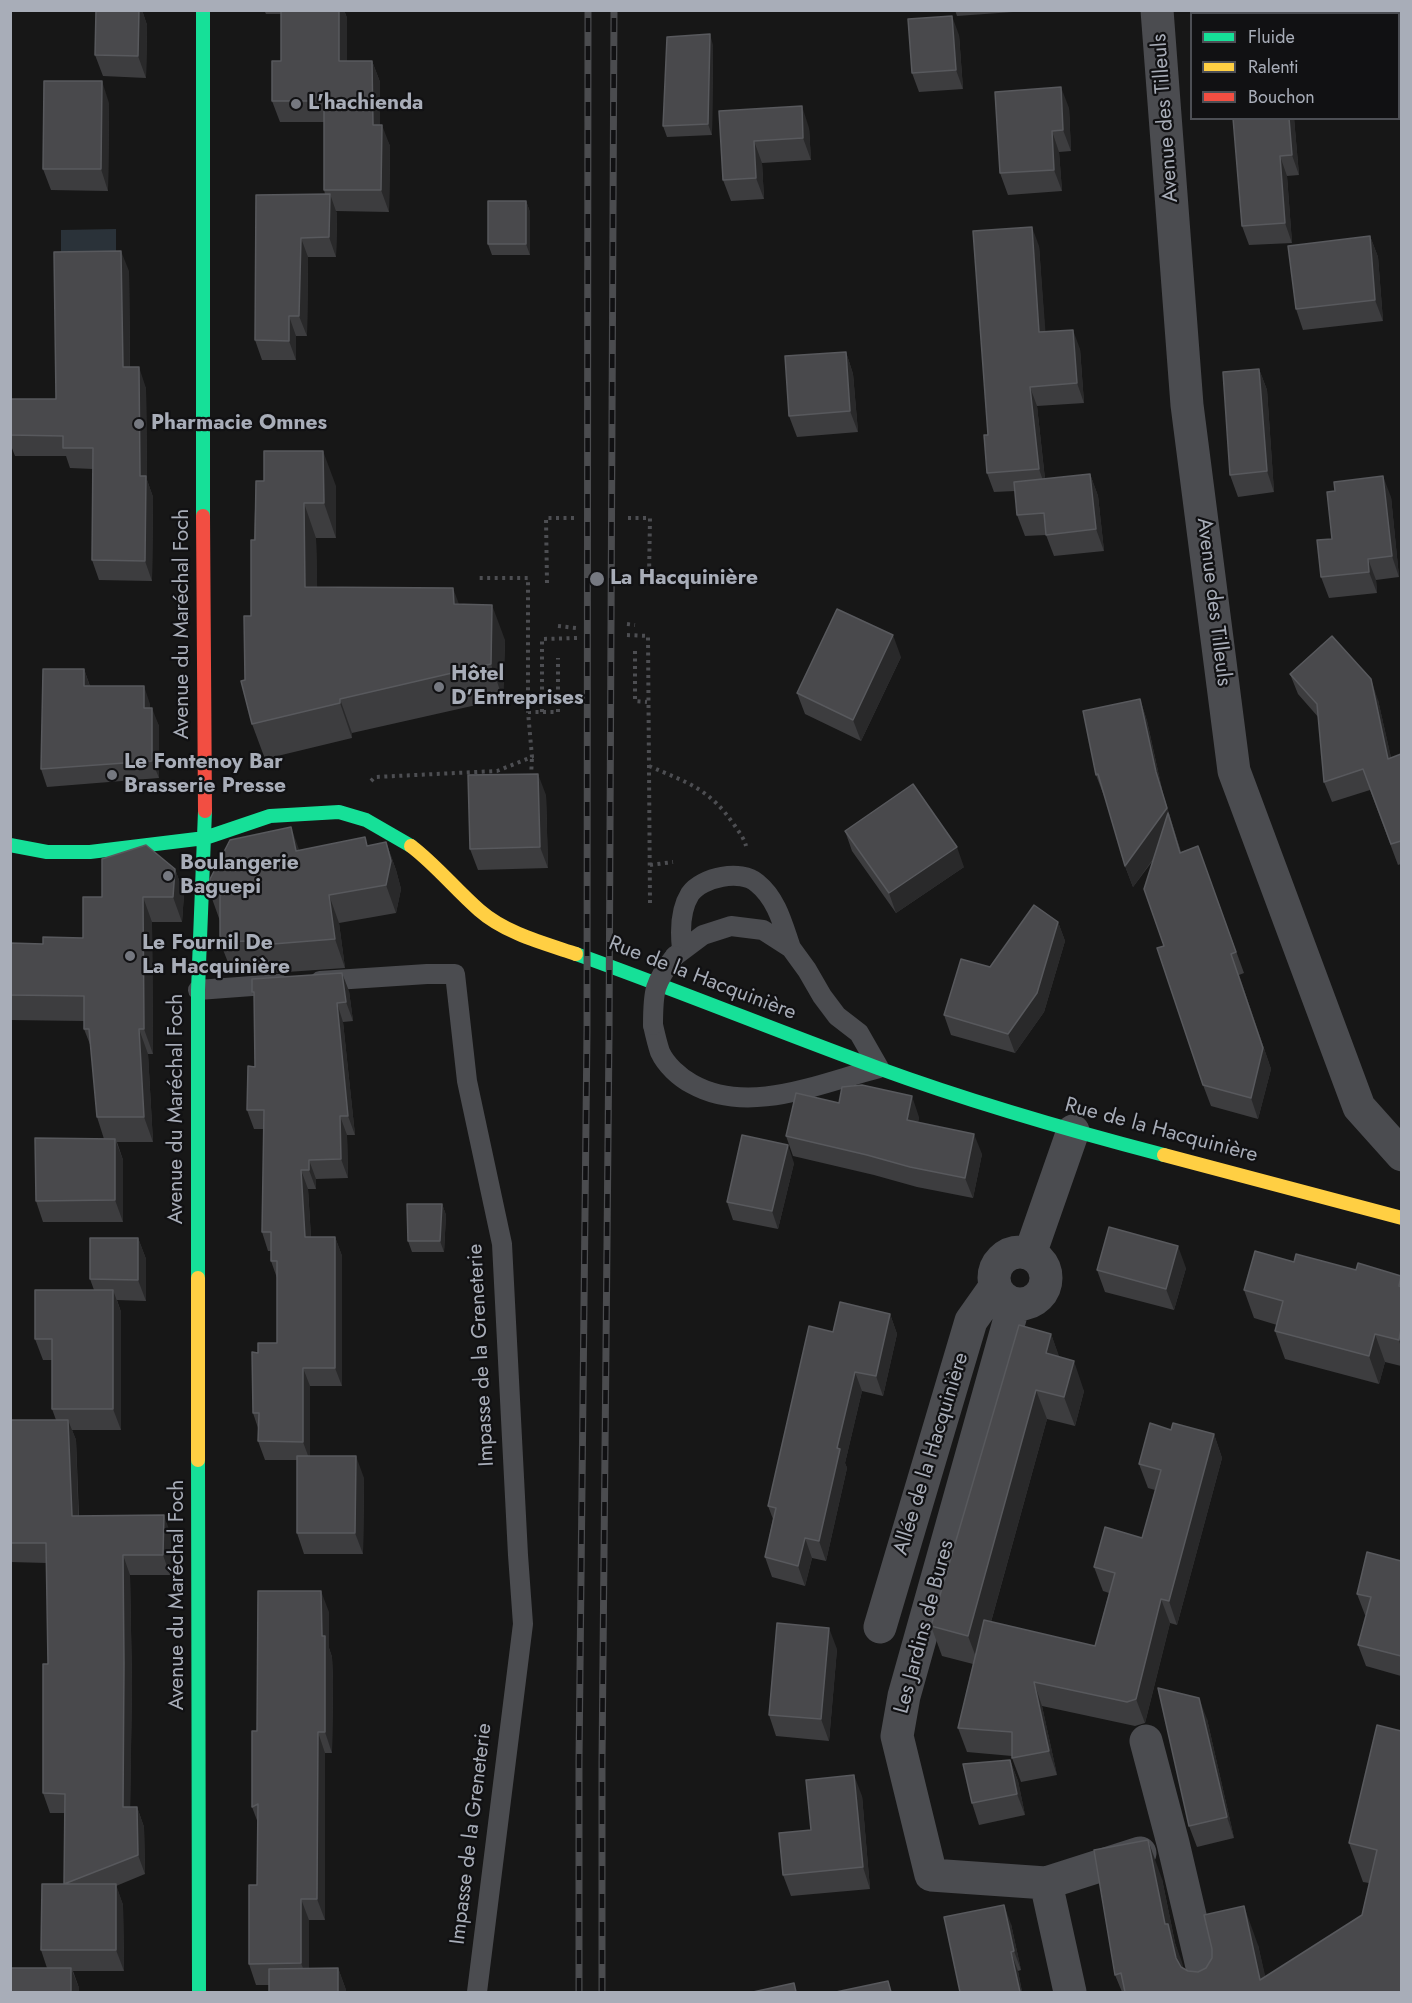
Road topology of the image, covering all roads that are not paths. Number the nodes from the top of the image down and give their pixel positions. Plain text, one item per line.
1 (204, 10) edge
2 (1157, 10) edge
3 (205, 838) junction
4 (10, 845) edge
5 (791, 948) junction
6 (678, 952) junction
7 (198, 990) junction
8 (879, 1068) junction
9 (1073, 1131) junction
10 (1401, 1155) edge
11 (1401, 1218) edge
12 (1030, 1254) junction
13 (1004, 1296) junction
14 (880, 1627) dead end
15 (1146, 1741) dead end
16 (1173, 1843) junction
17 (1046, 1883) junction
18 (199, 1992) edge
19 (477, 1992) edge
20 (1070, 1992) edge
21 (1208, 1992) edge

1 - 3 street, Avenue du Maréchal Foch
2 - 10 street, Avenue des Tilleuls
3 - 4 street, Rue de la Hacquinière
3 - 7 street, Avenue du Maréchal Foch
3 - 8 street, Rue de la Hacquinière
5 - 6 lane
5 - 6 lane
5 - 8 lane
6 - 8 lane, bridge
7 - 18 street, Avenue du Maréchal Foch
7 - 19 lane, Impasse de la Greneterie
8 - 9 street, Rue de la Hacquinière
9 - 11 street, Rue de la Hacquinière
9 - 12 street
12 - 13 street
12 - 13 street
13 - 14 street, Allée de la Hacquinière
13 - 17 street, Les Jardins de Bures
15 - 16 street
16 - 17 street, Les Jardins de Bures
16 - 21 street
17 - 20 street

